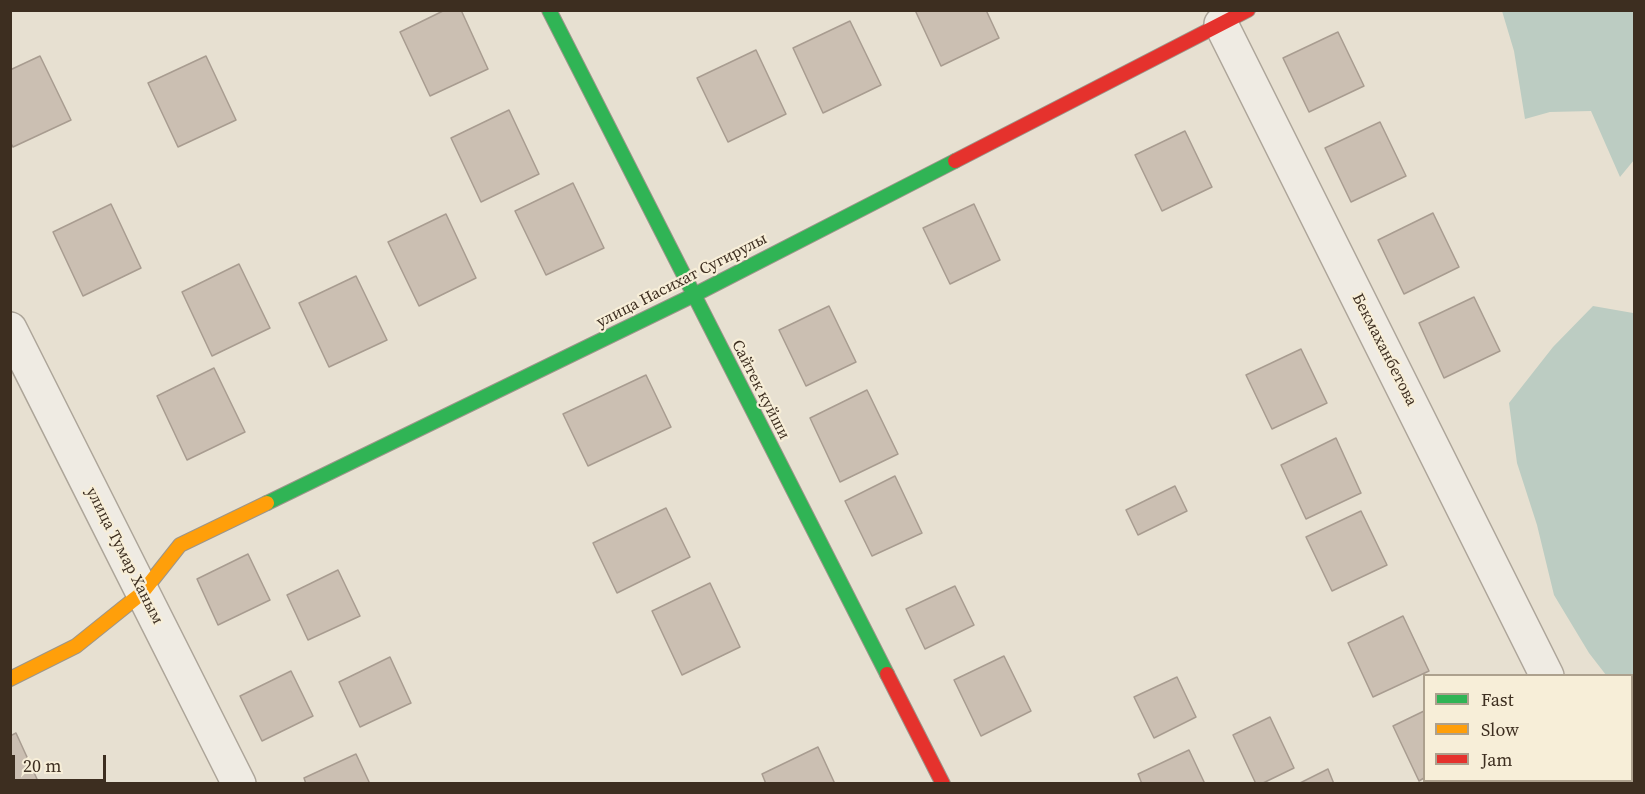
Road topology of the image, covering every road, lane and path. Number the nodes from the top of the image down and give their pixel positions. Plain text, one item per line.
1 (549, 10) edge
2 (1235, 17) edge
3 (694, 295) junction
4 (10, 329) edge
5 (142, 593) junction
6 (1547, 674) edge
7 (10, 679) edge
8 (239, 783) edge
9 (943, 783) edge

1 - 3 street, Сайтек куйши
2 - 3 street, улица Насихат Сугирулы
2 - 6 street, Бекмаханбетова
3 - 5 street, улица Насихат Сугирулы
3 - 9 street, Сайтек куйши
4 - 5 street, улица Тумар Ханым
5 - 7 street, улица Насихат Сугирулы
5 - 8 street, улица Тумар Ханым

